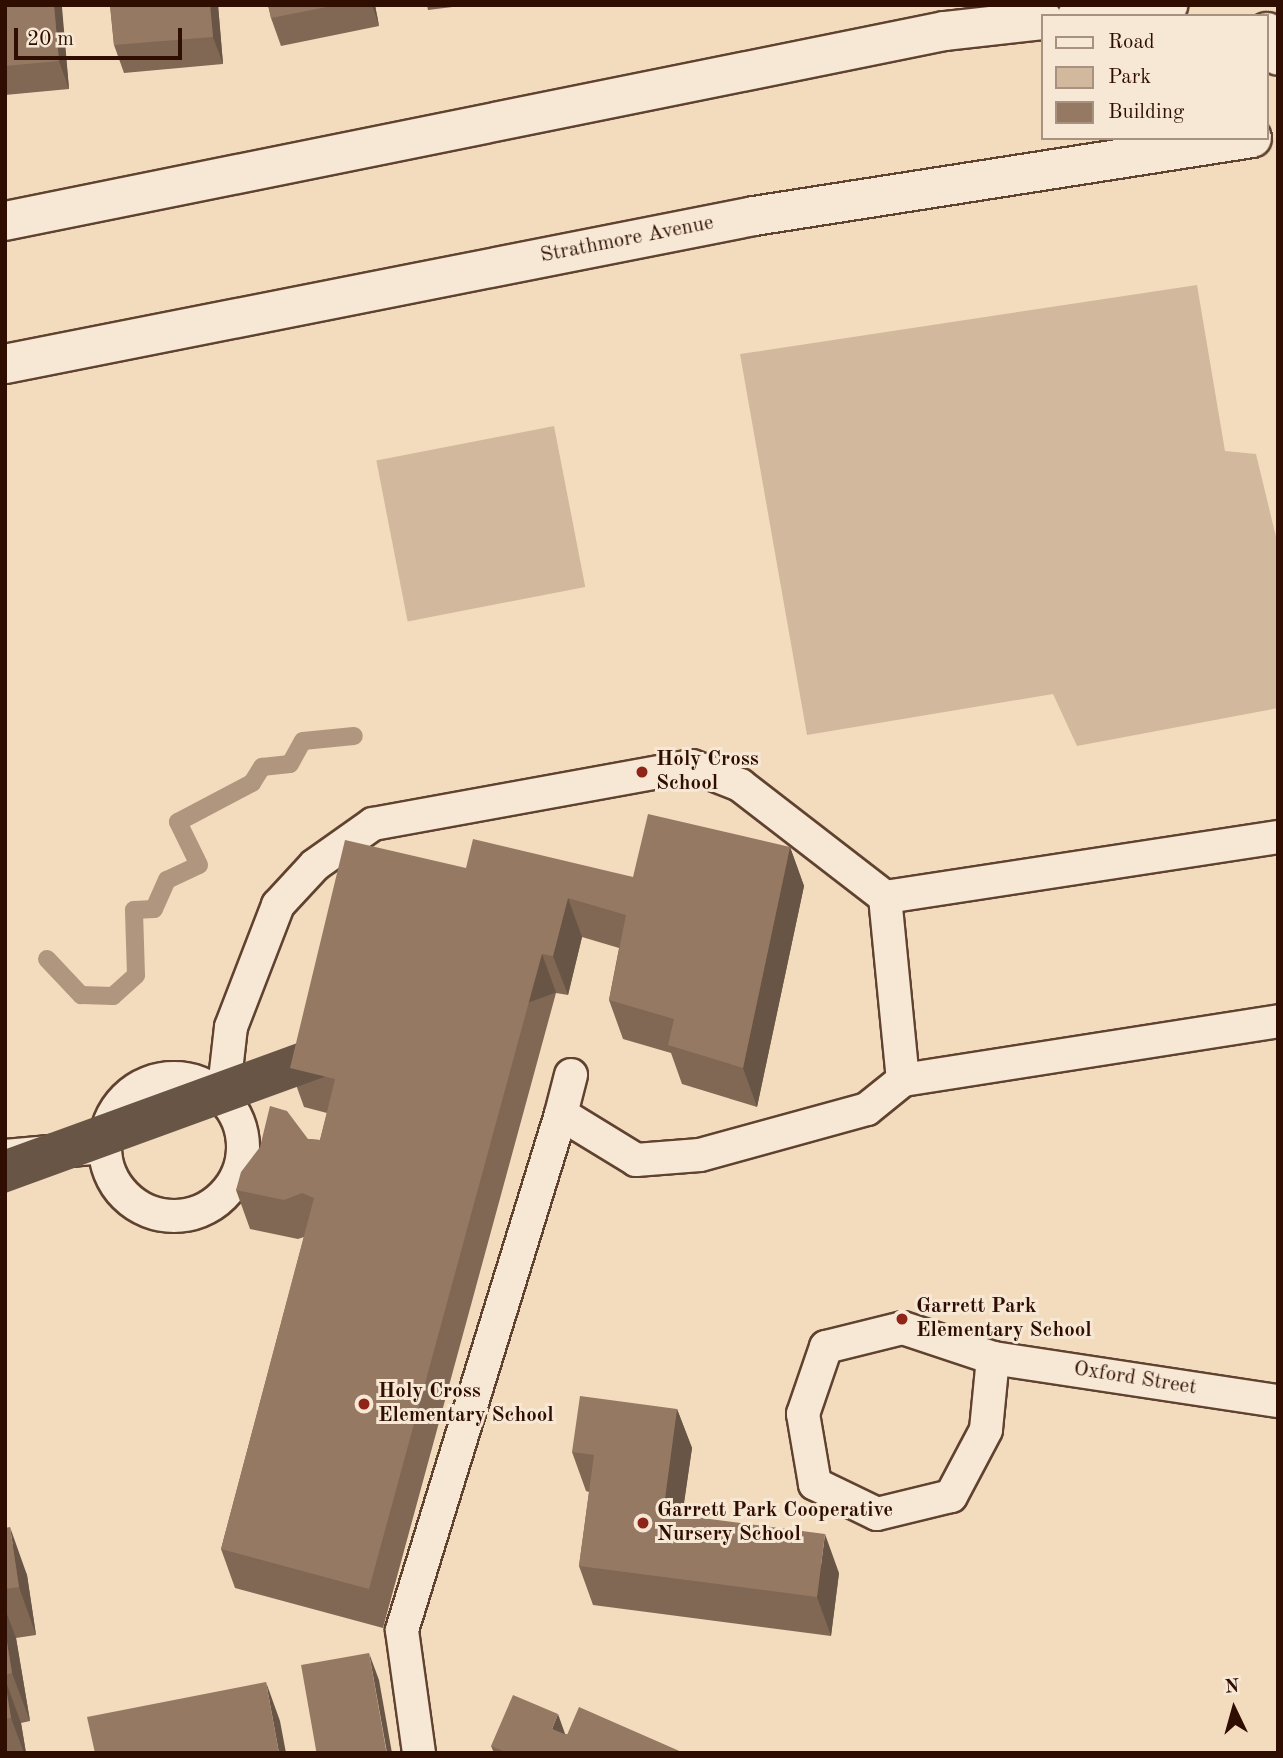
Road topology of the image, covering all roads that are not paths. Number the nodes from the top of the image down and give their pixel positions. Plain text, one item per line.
1 (1168, 5) edge
2 (1094, 14) edge
3 (1042, 20) edge
4 (1269, 36) edge
5 (1278, 56) edge
6 (1239, 140) edge
7 (5, 221) edge
8 (5, 364) edge
9 (1278, 837) edge
10 (885, 897) junction
11 (1278, 1021) edge
12 (571, 1075) dead end
13 (903, 1080) junction
14 (223, 1097) junction
15 (561, 1114) junction
16 (104, 1147) junction
17 (5, 1156) edge
18 (993, 1358) junction
19 (1278, 1401) edge
20 (419, 1753) edge

1 - 2 main road
3 - 7 main road
4 - 5 main road
6 - 8 main road, Strathmore Avenue
9 - 10 lane
10 - 13 lane
10 - 14 lane
11 - 13 lane
12 - 15 lane
13 - 15 lane
14 - 16 lane
14 - 16 lane
15 - 20 lane
16 - 17 lane
18 - 18 lane, Oxford Street
18 - 19 lane, Oxford Street

